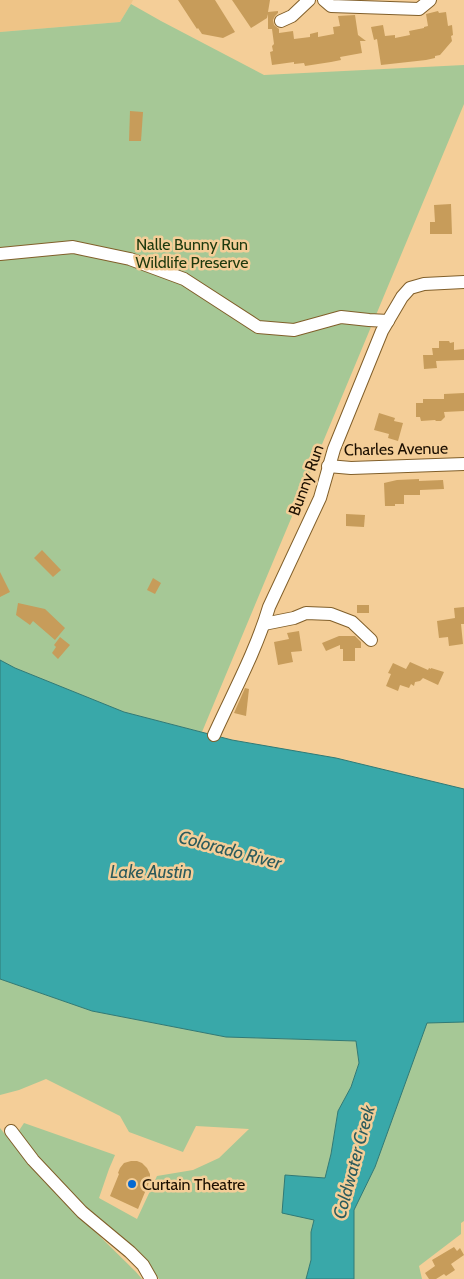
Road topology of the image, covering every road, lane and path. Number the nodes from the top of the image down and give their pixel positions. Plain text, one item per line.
1 (310, 0) edge
2 (324, 0) edge
3 (430, 0) edge
4 (281, 21) dead end
5 (0, 254) edge
6 (464, 282) edge
7 (388, 321) junction
8 (464, 464) edge
9 (328, 466) junction
10 (264, 624) junction
11 (371, 640) dead end
12 (214, 735) dead end
13 (11, 1131) dead end
14 (152, 1279) edge

1 - 4 street
2 - 3 street
5 - 7 street
6 - 7 street, Bunny Run
7 - 9 street, Bunny Run
8 - 9 street, Charles Avenue
9 - 10 street, Bunny Run
10 - 11 street
10 - 12 street, Bunny Run
13 - 14 street

